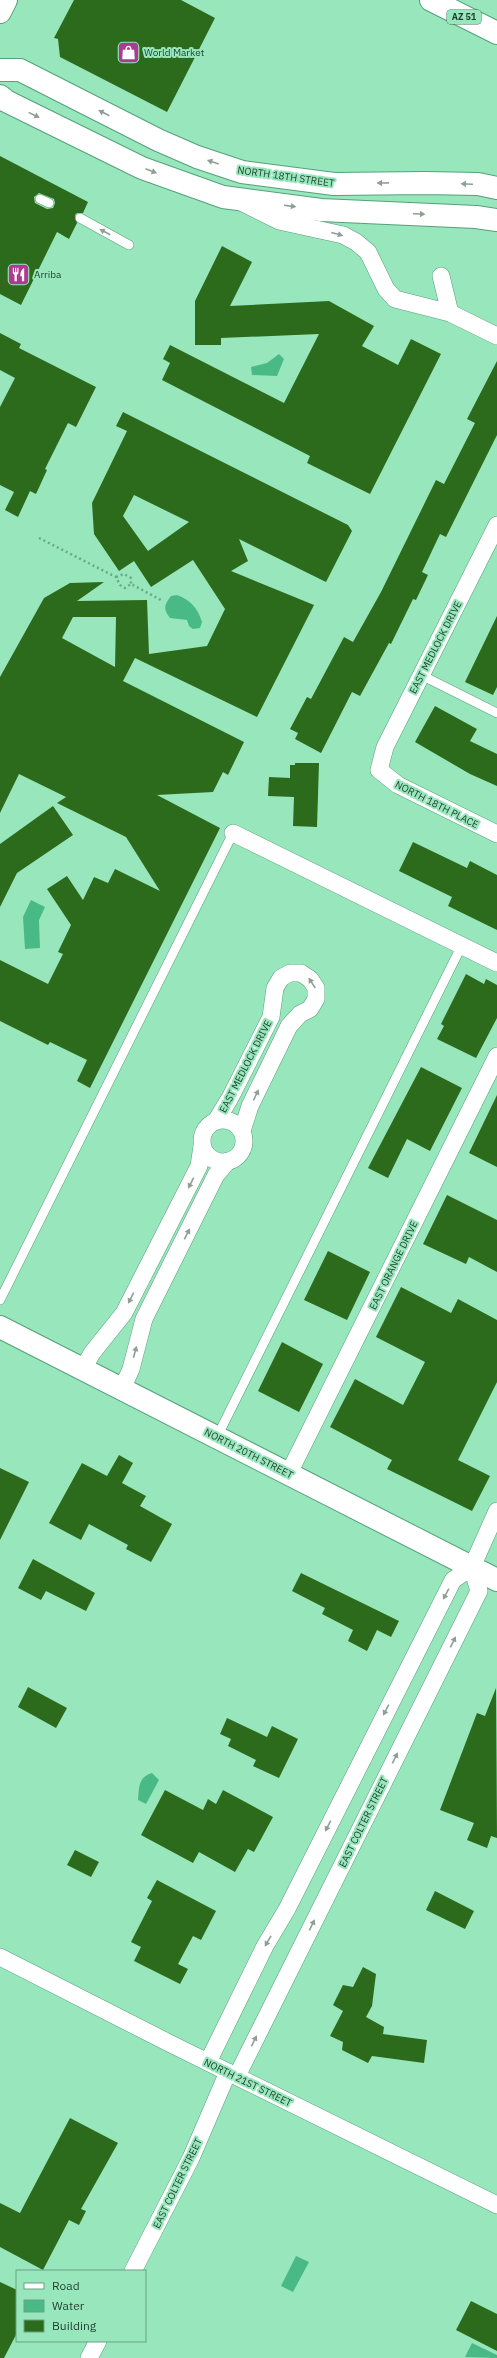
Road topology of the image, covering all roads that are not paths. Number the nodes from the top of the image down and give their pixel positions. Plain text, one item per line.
1 (6, 0) edge
2 (431, 0) edge
3 (0, 12) edge
4 (497, 33) edge
5 (0, 70) edge
6 (0, 96) edge
7 (497, 188) edge
8 (40, 199) dead end
9 (235, 199) junction
10 (49, 203) dead end
11 (80, 218) dead end
12 (497, 220) edge
13 (130, 245) dead end
14 (441, 276) dead end
15 (450, 313) junction
16 (497, 336) edge
17 (497, 525) edge
18 (421, 675) junction
19 (497, 713) edge
20 (379, 770) joint
21 (233, 833) joint
22 (497, 834) edge
23 (461, 947) junction
24 (497, 963) edge
25 (497, 1056) edge
26 (216, 1121) junction
27 (242, 1131) junction
28 (202, 1146) junction
29 (228, 1161) junction
30 (0, 1300) edge
31 (0, 1327) edge
32 (83, 1369) junction
33 (122, 1389) junction
34 (218, 1437) junction
35 (290, 1474) junction
36 (497, 1512) edge
37 (472, 1567) junction
38 (497, 1580) edge
39 (0, 1957) edge
40 (208, 2062) junction
41 (232, 2074) junction
42 (497, 2205) edge
43 (134, 2270) edge
44 (97, 2342) edge
45 (89, 2358) edge

1 - 3 main road
2 - 4 main road, AZ 51
7 -> 5 main road, NORTH 18TH STREET
6 -> 9 main road
8 - 10 lane
9 -> 12 main road
9 -> 15 street
13 -> 11 lane
14 - 15 street
15 - 16 street
17 - 18 street, EAST MEDLOCK DRIVE
18 - 19 lane
18 - 20 street, EAST MEDLOCK DRIVE
20 - 22 street, NORTH 18TH PLACE
21 - 23 street
21 - 30 lane
23 - 24 street
23 - 34 lane
25 - 35 street, EAST ORANGE DRIVE
26 - 27 street, EAST MEDLOCK DRIVE
27 -> 26 street, EAST MEDLOCK DRIVE
26 - 28 street, EAST MEDLOCK DRIVE
27 - 29 street, EAST MEDLOCK DRIVE
28 - 29 street
28 -> 32 street, EAST MEDLOCK DRIVE
33 -> 29 street, EAST MEDLOCK DRIVE
31 - 32 main road, NORTH 20TH STREET
32 - 33 main road, NORTH 20TH STREET
33 - 34 main road, NORTH 20TH STREET
34 - 35 main road, NORTH 20TH STREET
35 - 37 main road, NORTH 20TH STREET
36 - 37 street
37 - 38 main road, NORTH 20TH STREET
37 -> 40 street
41 -> 37 street, EAST COLTER STREET
39 - 40 street, NORTH 21ST STREET
40 - 41 street, NORTH 21ST STREET
41 - 42 street, NORTH 21ST STREET
41 - 43 street, EAST COLTER STREET
44 - 45 street

